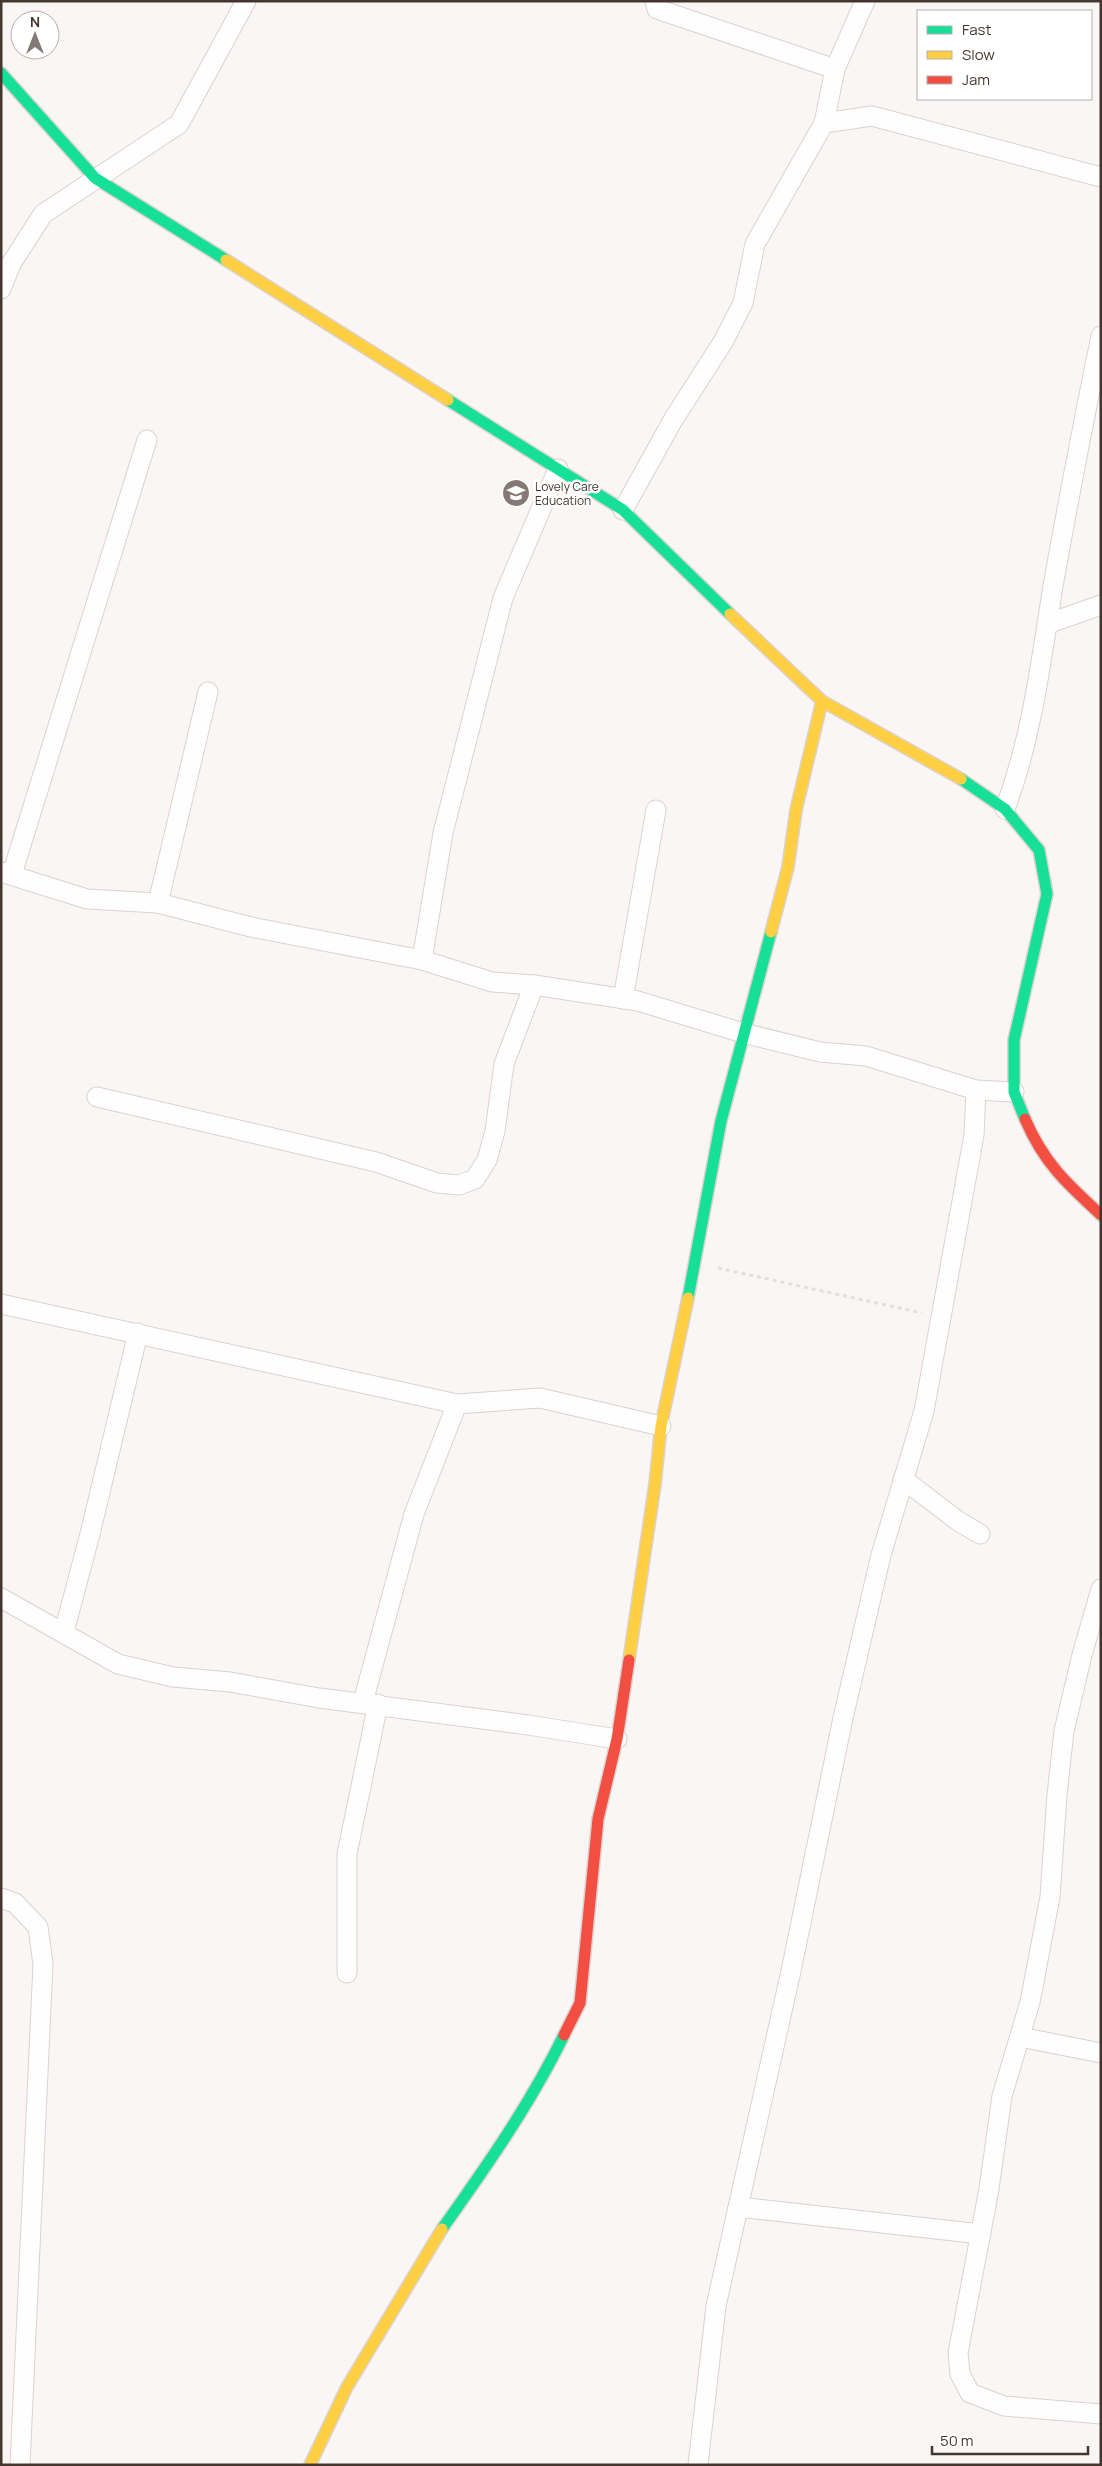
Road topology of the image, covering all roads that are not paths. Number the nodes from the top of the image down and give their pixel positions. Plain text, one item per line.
1 (246, 1) edge
2 (655, 1) edge
3 (865, 1) edge
4 (835, 69) junction
5 (1, 73) edge
6 (824, 123) junction
7 (95, 178) junction
8 (1101, 178) edge
9 (1, 288) edge
10 (1101, 336) edge
11 (147, 440) dead end
12 (558, 469) junction
13 (623, 510) junction
14 (1101, 605) edge
15 (1047, 624) junction
16 (208, 692) dead end
17 (822, 701) junction
18 (1005, 808) junction
19 (656, 810) dead end
20 (7, 873) edge
21 (158, 903) junction
22 (422, 960) junction
23 (534, 985) junction
24 (623, 999) junction
25 (743, 1033) junction
26 (976, 1090) junction
27 (1014, 1092) junction
28 (97, 1098) dead end
29 (1101, 1215) edge
30 (1, 1304) edge
31 (138, 1333) junction
32 (457, 1404) junction
33 (661, 1426) junction
34 (903, 1479) junction
35 (980, 1534) dead end
36 (1101, 1590) edge
37 (1, 1598) edge
38 (64, 1632) junction
39 (370, 1703) junction
40 (617, 1739) junction
41 (1, 1898) edge
42 (347, 1973) dead end
43 (1020, 2037) junction
44 (1101, 2053) edge
45 (738, 2207) junction
46 (981, 2234) junction
47 (1101, 2414) edge
48 (20, 2465) edge
49 (310, 2465) edge
50 (698, 2465) edge

1 - 7 street
2 - 4 street
3 - 4 street
4 - 6 street
5 - 7 street
6 - 8 street
6 - 13 street
7 - 9 street
7 - 12 street
10 - 15 street
11 - 20 street
12 - 13 street
12 - 22 street
13 - 17 street
14 - 15 street
15 - 18 street
16 - 21 street
17 - 18 street
17 - 25 street
18 - 27 street
19 - 24 street
20 - 21 street
21 - 22 street
22 - 23 street
23 - 24 street
23 - 28 street
24 - 25 street
25 - 26 street
25 - 33 street
26 - 27 street
26 - 34 street
27 - 29 street
30 - 31 street
31 - 32 street
31 - 38 street
32 - 33 street
32 - 39 street
33 - 40 street
34 - 35 street
34 - 45 street
36 - 43 street
37 - 38 street
38 - 39 street
39 - 40 street
39 - 42 street
40 - 49 street
41 - 48 street
43 - 44 street
43 - 46 street
45 - 46 street
45 - 50 street
46 - 47 street

